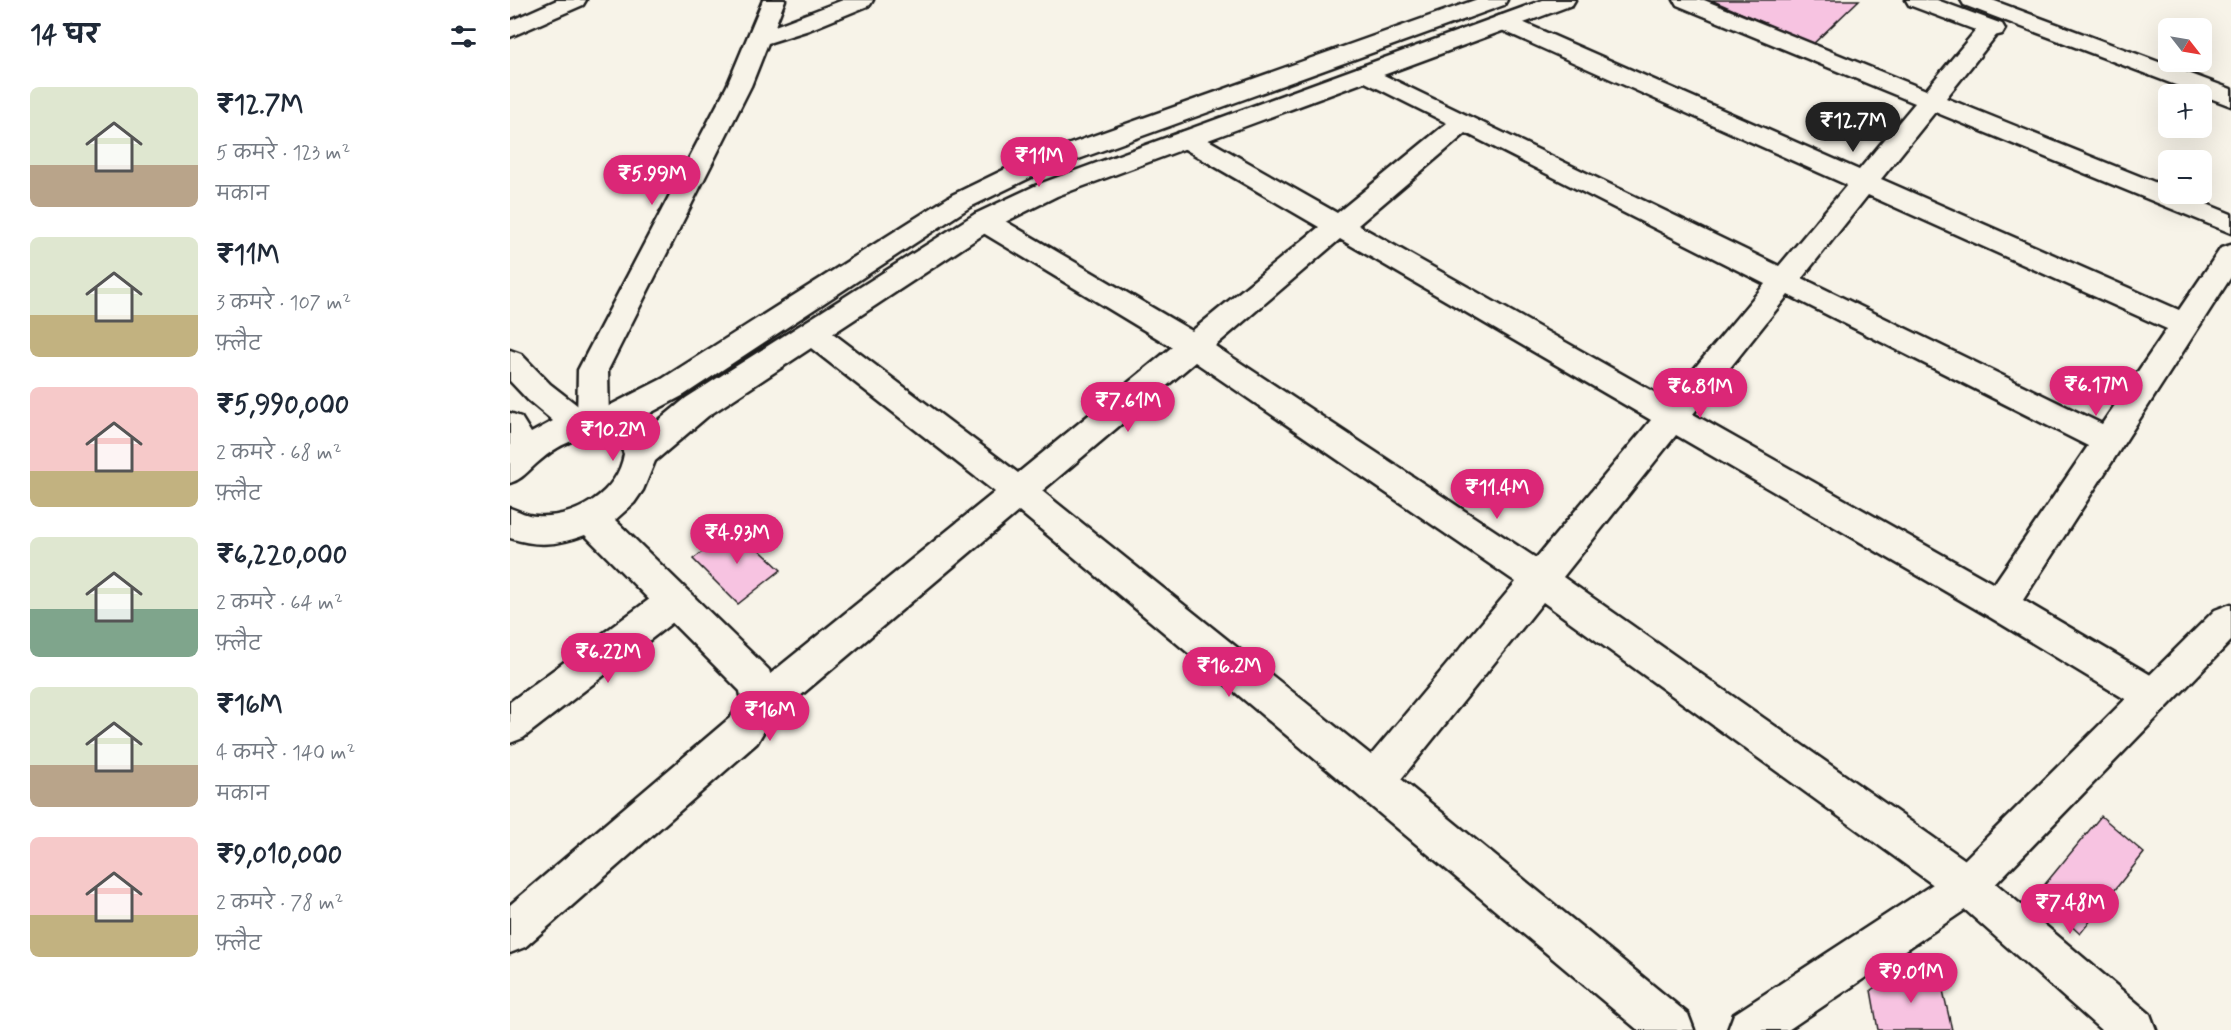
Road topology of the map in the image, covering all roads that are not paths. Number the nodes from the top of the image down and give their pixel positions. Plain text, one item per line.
1 (575, 0) edge
2 (774, 0) edge
3 (862, 0) edge
4 (1564, 0) edge
5 (1685, 0) edge
6 (1917, 0) edge
7 (1972, 0) edge
8 (1500, 11) edge
9 (1990, 28) junction
10 (510, 30) edge
11 (759, 38) junction
12 (1365, 73) junction
13 (2158, 93) edge
14 (2231, 98) edge
15 (1930, 100) junction
16 (2212, 113) edge
17 (2231, 120) edge
18 (1464, 122) junction
19 (1178, 128) junction
20 (1864, 182) junction
21 (984, 221) junction
22 (2231, 224) edge
23 (1339, 226) junction
24 (2231, 255) edge
25 (1783, 280) junction
26 (2185, 325) junction
27 (812, 333) junction
28 (1193, 346) junction
29 (510, 363) edge
30 (1671, 416) junction
31 (593, 424) junction
32 (2109, 442) junction
33 (515, 449) edge
34 (640, 455) junction
35 (1019, 492) junction
36 (590, 518) junction
37 (525, 526) edge
38 (510, 547) edge
39 (1539, 579) junction
40 (674, 601) junction
41 (2000, 605) junction
42 (2231, 620) edge
43 (2153, 696) junction
44 (761, 705) junction
45 (510, 724) edge
46 (1374, 782) junction
47 (1967, 885) junction
48 (510, 932) edge
49 (1671, 1030) edge
50 (1750, 1030) edge
51 (2134, 1030) edge

1 - 10 street
2 - 11 street
3 - 11 street
4 - 8 street
5 - 15 street
6 - 9 street
7 - 14 street
8 - 12 street
8 - 19 street
8 - 20 street
9 - 13 street
9 - 15 street
11 - 31 street
12 - 18 street
12 - 19 street
15 - 20 street
15 - 22 street
16 - 17 street
18 - 23 street
18 - 25 street
19 - 21 street
19 - 23 street
19 - 31 street
20 - 25 street
20 - 26 street
21 - 27 street
21 - 28 street
23 - 28 street
23 - 30 street
24 - 26 street
25 - 30 street
25 - 32 street
26 - 32 street
27 - 34 street
27 - 35 street
28 - 35 street
28 - 39 street
29 - 31 street
30 - 39 street
30 - 41 street
31 - 33 street
31 - 34 street
32 - 41 street
34 - 36 street
35 - 44 street
35 - 46 street
36 - 37 street
36 - 40 street
37 - 38 street
39 - 46 street
39 - 47 street
40 - 44 street
40 - 45 street
41 - 43 street
42 - 43 street
43 - 47 street
44 - 48 street
46 - 49 street
47 - 50 street
47 - 51 street

